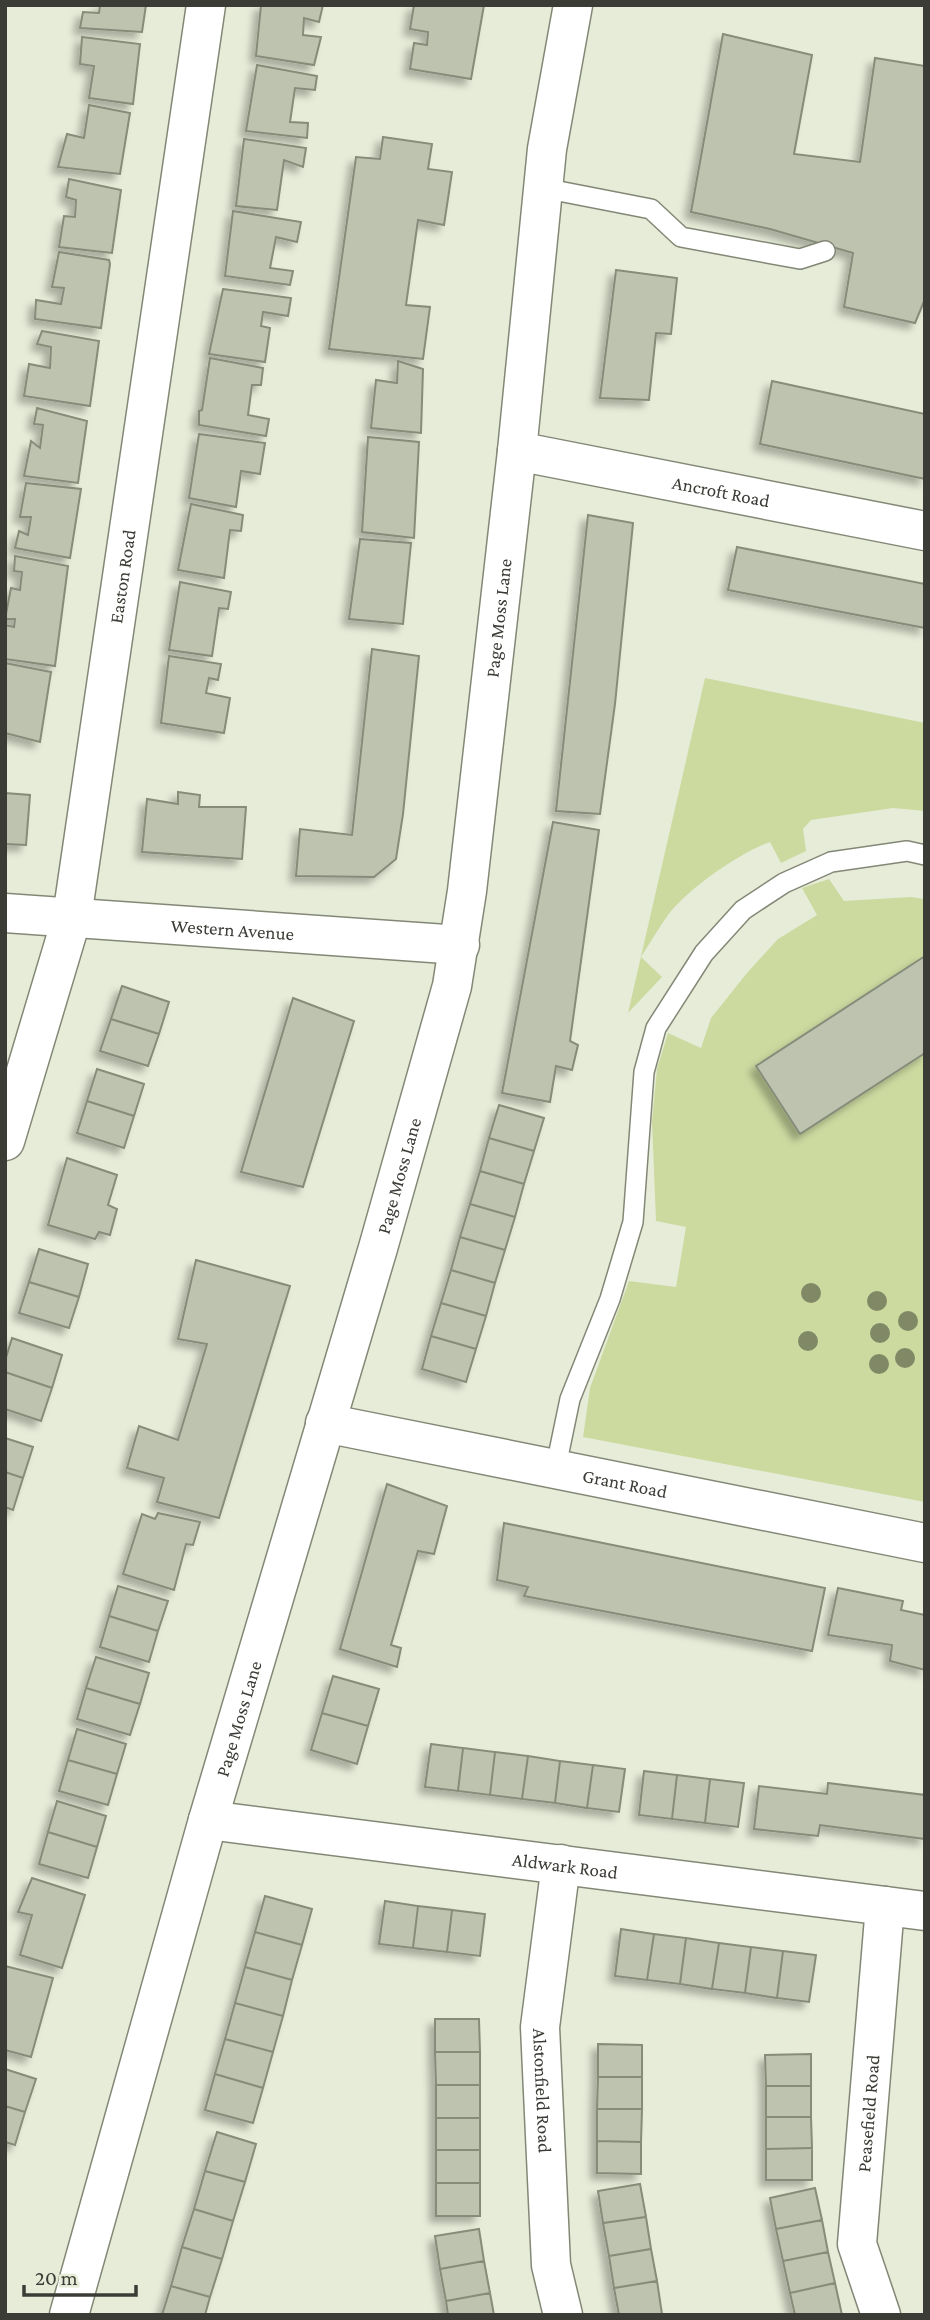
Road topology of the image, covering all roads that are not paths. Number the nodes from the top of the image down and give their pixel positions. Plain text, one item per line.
1 (206, 5) edge
2 (573, 5) edge
3 (543, 188) junction
4 (825, 251) dead end
5 (517, 451) junction
6 (925, 531) edge
7 (925, 855) edge
8 (5, 913) edge
9 (72, 917) junction
10 (460, 945) junction
11 (5, 1141) edge
12 (325, 1423) junction
13 (555, 1471) junction
14 (925, 1543) edge
15 (208, 1820) junction
16 (561, 1864) junction
17 (886, 1906) junction
18 (925, 1911) edge
19 (69, 2315) edge
20 (564, 2315) edge
21 (881, 2315) edge

1 - 9 street, Easton Road
2 - 3 street, Page Moss Lane
3 - 4 lane
3 - 5 street, Page Moss Lane
5 - 6 street, Ancroft Road
5 - 10 street, Page Moss Lane
7 - 13 lane
8 - 9 street, Western Avenue
9 - 10 street, Western Avenue
9 - 11 street, Easton Road
10 - 12 street, Page Moss Lane
12 - 13 street, Grant Road
12 - 15 street, Page Moss Lane
13 - 14 street, Grant Road
15 - 16 street, Aldwark Road
15 - 19 street, Page Moss Lane
16 - 17 street, Aldwark Road
16 - 20 street, Alstonfield Road
17 - 18 street, Aldwark Road
17 - 21 street, Peasefield Road

